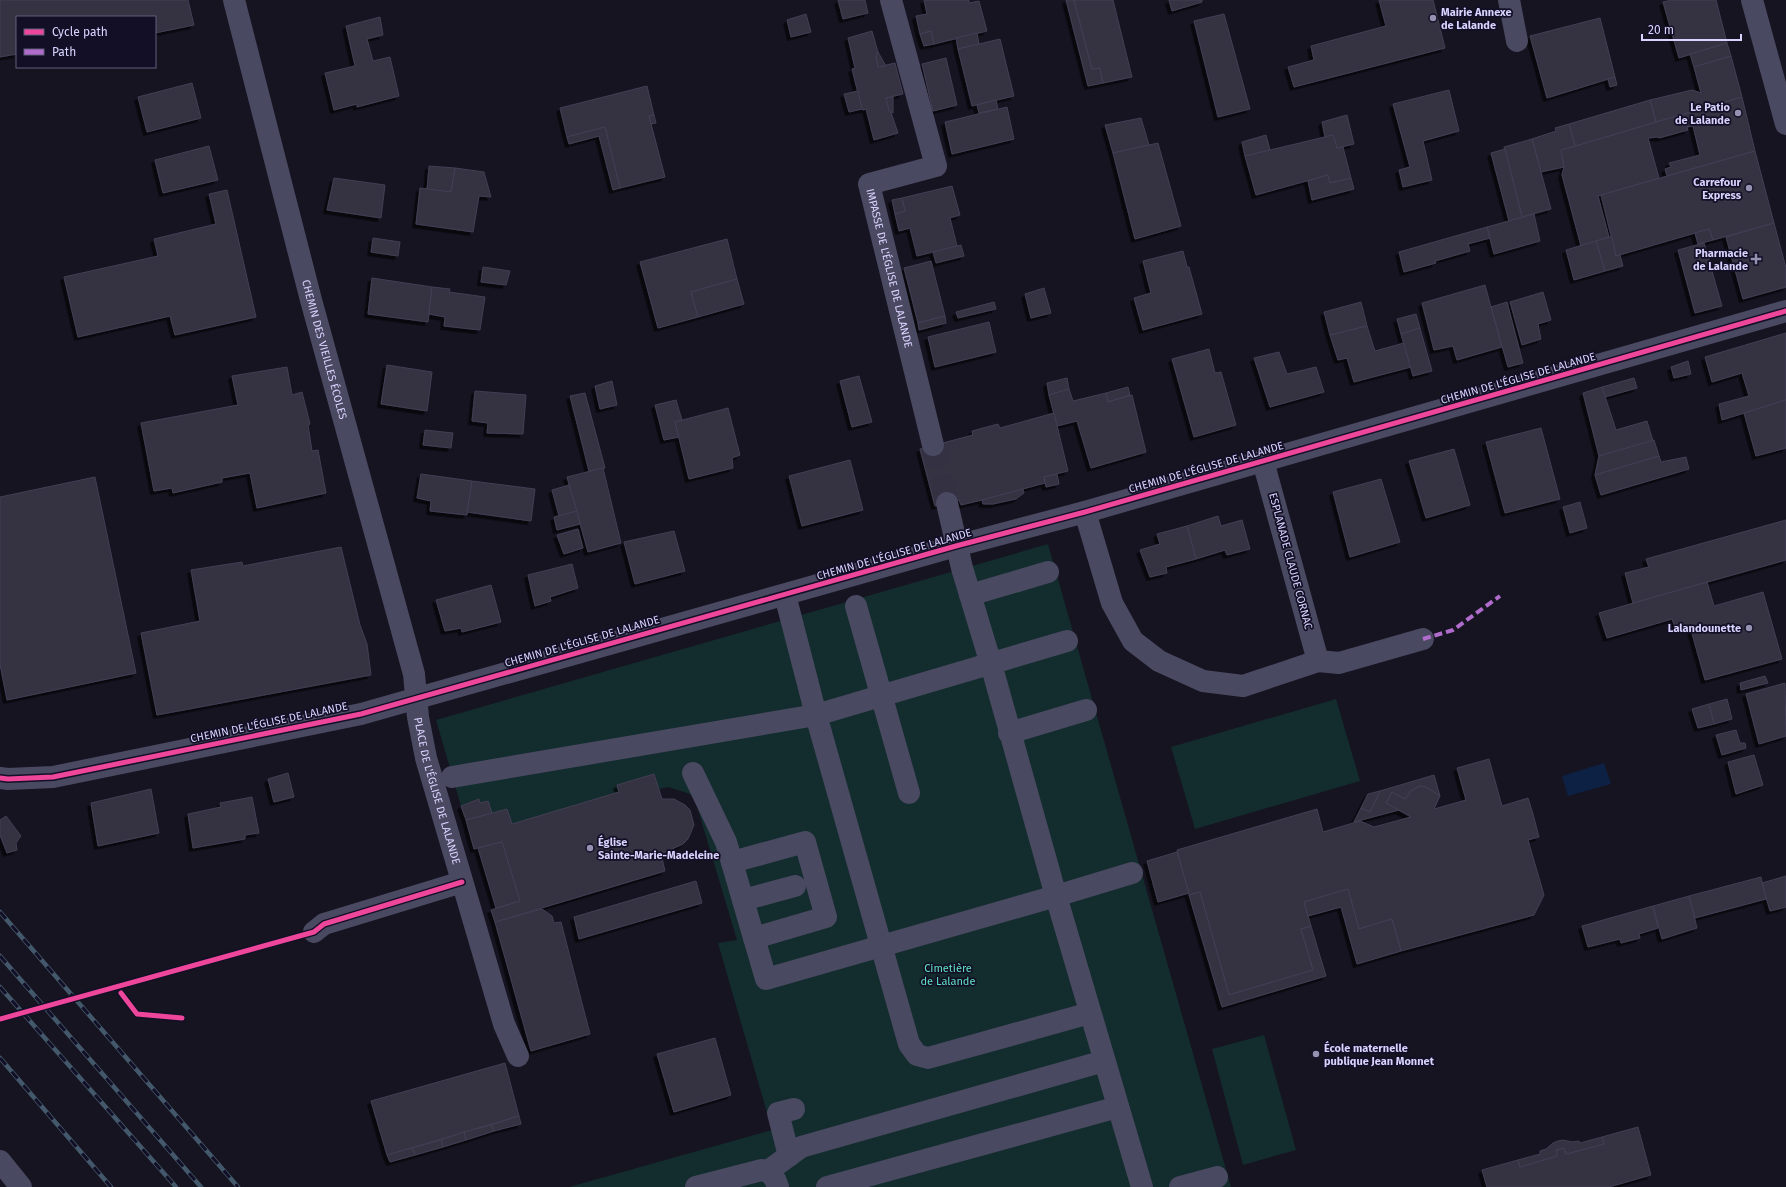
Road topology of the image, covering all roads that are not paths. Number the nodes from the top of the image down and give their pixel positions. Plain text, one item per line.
1 (234, 0) edge
2 (891, 0) edge
3 (1509, 0) edge
4 (1752, 0) edge
5 (1517, 41) dead end
6 (1786, 124) edge
7 (1786, 311) edge
8 (933, 445) tunnel mouth
9 (1263, 461) junction
10 (947, 503) tunnel mouth
11 (1085, 512) junction
12 (956, 546) junction
13 (1048, 572) dead end
14 (784, 595) junction
15 (970, 595) junction
16 (856, 606) dead end
17 (1423, 639) dead end
18 (1067, 641) dead end
19 (1318, 661) junction
20 (991, 664) junction
21 (881, 696) junction
22 (416, 698) junction
23 (1086, 710) dead end
24 (816, 715) junction
25 (1009, 733) junction
26 (693, 772) dead end
27 (452, 777) dead end
28 (0, 778) edge
29 (909, 793) dead end
30 (732, 862) junction
31 (1132, 873) dead end
32 (462, 882) junction
33 (795, 886) dead end
34 (1056, 896) junction
35 (743, 900) junction
36 (314, 932) dead end
37 (754, 938) junction
38 (880, 945) junction
39 (1090, 1013) junction
40 (518, 1056) dead end
41 (1104, 1061) junction
42 (1118, 1107) junction
43 (794, 1109) dead end
44 (789, 1156) junction
45 (0, 1161) edge
46 (1217, 1177) dead end
47 (773, 1179) edge
48 (21, 1187) edge
49 (696, 1187) edge
50 (827, 1187) edge
51 (1142, 1187) edge
52 (1180, 1187) edge

1 - 22 street, CHEMIN DES VIEILLES ÉCOLES
2 - 8 street, IMPASSE DE L'ÉGLISE DE LALANDE
3 - 5 street
4 - 6 street
7 - 9 street, CHEMIN DE L'ÉGLISE DE LALANDE
9 - 11 street, CHEMIN DE L'ÉGLISE DE LALANDE
9 - 19 street, ESPLANADE CLAUDE CORNAC
10 - 12 street
11 - 12 street, CHEMIN DE L'ÉGLISE DE LALANDE
11 - 19 street
12 - 14 street, CHEMIN DE L'ÉGLISE DE LALANDE
12 - 15 street
13 - 15 street
14 - 22 street, CHEMIN DE L'ÉGLISE DE LALANDE
14 - 24 street
15 - 20 street
16 - 21 street
17 - 19 street
18 - 20 street
20 - 21 street
20 - 25 street
21 - 24 street
21 - 29 street
22 - 28 street, CHEMIN DE L'ÉGLISE DE LALANDE
22 - 32 street, PLACE DE L'ÉGLISE DE LALANDE
23 - 25 street
24 - 27 street
24 - 38 street
25 - 34 street
26 - 30 street
30 - 35 street
30 - 37 street
31 - 34 street
32 - 36 street
32 - 40 street, PLACE DE L'ÉGLISE DE LALANDE
33 - 35 street
34 - 38 street
34 - 39 street
35 - 37 street
37 - 38 street
38 - 39 street
39 - 41 street
41 - 42 street
41 - 44 street
42 - 50 street
42 - 51 street
43 - 44 street
44 - 47 street
45 - 48 street
46 - 52 street
47 - 49 street

